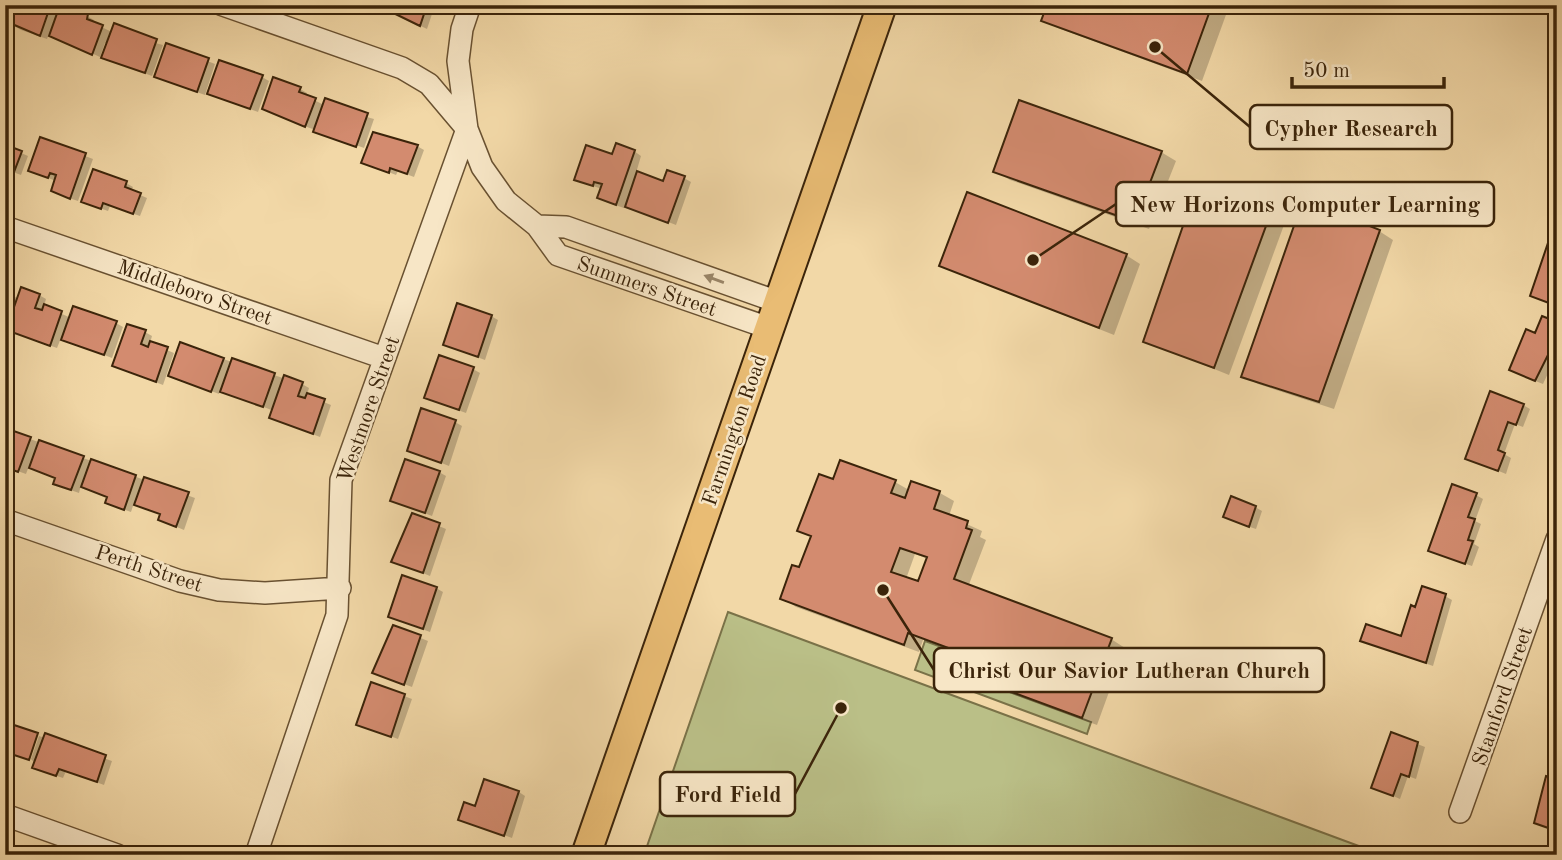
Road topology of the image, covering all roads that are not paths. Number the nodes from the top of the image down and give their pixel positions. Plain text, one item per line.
1 (223, 5) edge
2 (470, 5) edge
3 (882, 5) edge
4 (467, 130) junction
5 (537, 226) junction
6 (5, 227) edge
7 (778, 302) junction
8 (769, 328) junction
9 (384, 358) junction
10 (5, 520) edge
11 (1557, 540) edge
12 (340, 589) junction
13 (1460, 812) dead end
14 (5, 815) edge
15 (117, 855) edge
16 (256, 855) edge
17 (586, 855) edge

1 - 4 street, Summers Street
2 - 4 street, Westmore Street
3 - 7 main road, Farmington Road
4 - 5 street, Summers Street
4 - 9 street, Westmore Street
7 -> 5 street, Summers Street
5 - 8 street, Summers Street
6 - 9 street, Middleboro Street
7 - 8 main road, Farmington Road
8 - 17 main road, Farmington Road
9 - 12 street, Westmore Street
10 - 12 street, Perth Street
11 - 13 street, Stamford Street
12 - 16 street, Westmore Street
14 - 15 street

